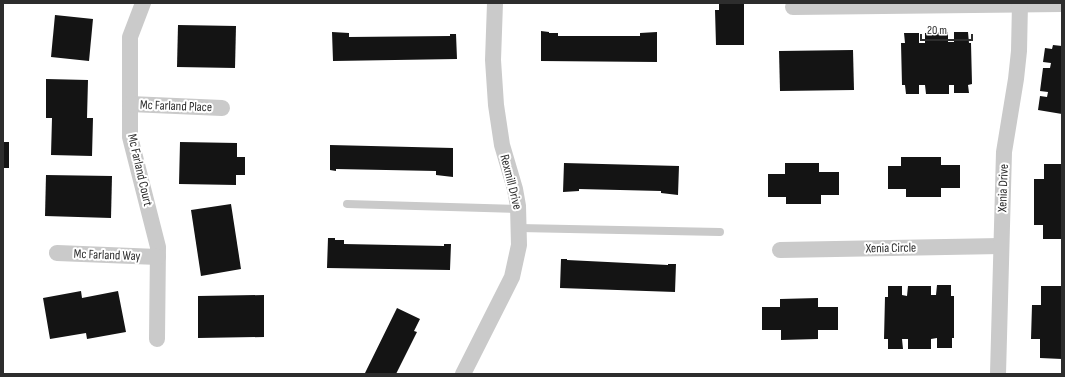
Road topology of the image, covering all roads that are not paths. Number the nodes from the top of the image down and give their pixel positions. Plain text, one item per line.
1 (143, 3) edge
2 (495, 3) edge
3 (1020, 4) edge
4 (1062, 4) edge
5 (794, 7) dead end
6 (130, 104) junction
7 (222, 108) dead end
8 (347, 204) dead end
9 (518, 209) junction
10 (519, 228) junction
11 (720, 232) dead end
12 (1001, 246) junction
13 (780, 250) dead end
14 (57, 253) dead end
15 (158, 257) junction
16 (157, 339) dead end
17 (463, 374) edge
18 (998, 374) edge

1 - 6 street, Mc Farland Court
2 - 9 street, Rexmill Drive
3 - 4 street
3 - 5 street
3 - 12 street, Xenia Drive
6 - 7 street, Mc Farland Place
6 - 15 street, Mc Farland Court
8 - 9 lane
9 - 10 street, Rexmill Drive
10 - 11 lane
10 - 17 street, Rexmill Drive
12 - 13 street, Xenia Circle
12 - 18 street, Xenia Drive
14 - 15 street, Mc Farland Way
15 - 16 street, Mc Farland Court

